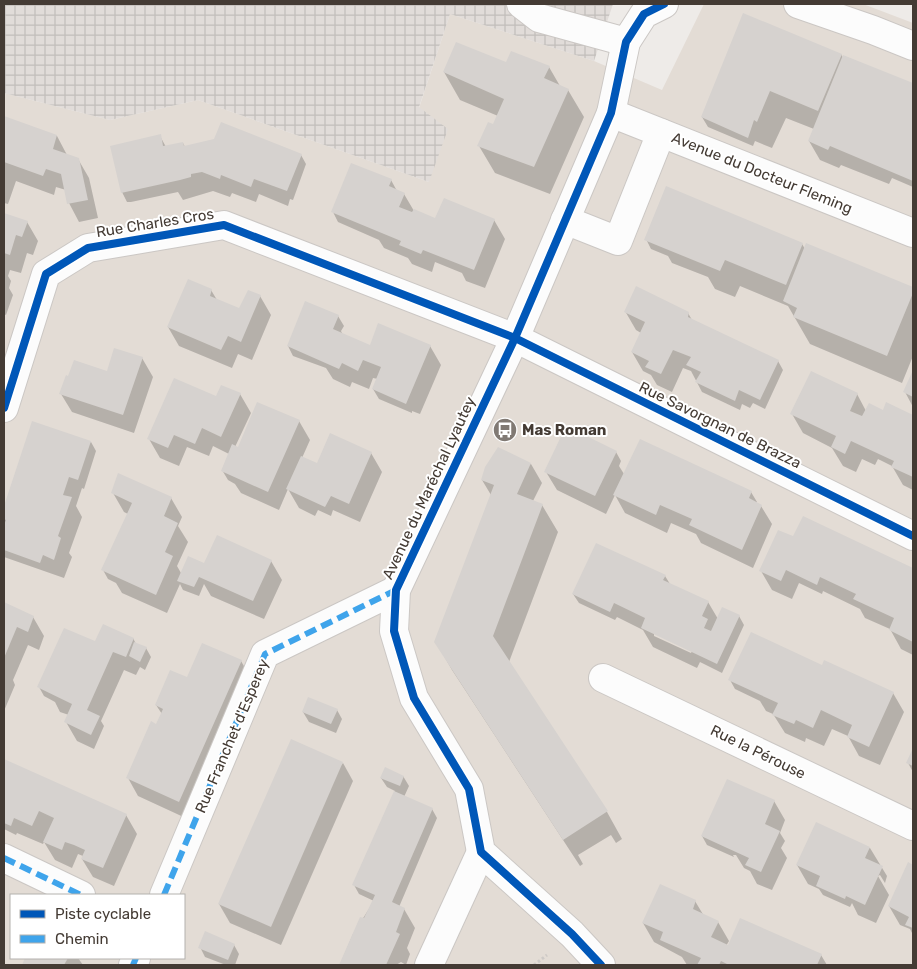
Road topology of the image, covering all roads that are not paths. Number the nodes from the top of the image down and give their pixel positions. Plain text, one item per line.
1 (520, 4) edge
2 (798, 4) edge
3 (831, 4) edge
4 (651, 7) edge
5 (873, 30) junction
6 (626, 42) junction
7 (913, 46) edge
8 (611, 114) junction
9 (661, 133) junction
10 (565, 220) junction
11 (913, 233) edge
12 (514, 338) junction
13 (4, 408) edge
14 (913, 536) edge
15 (396, 590) junction
16 (603, 678) dead end
17 (913, 826) edge
18 (481, 852) junction
19 (4, 858) edge
20 (79, 894) edge
21 (164, 894) edge
22 (430, 965) edge
23 (601, 965) edge

1 - 6 street
2 - 5 street
3 - 5 street
4 - 6 street, Avenue du Maréchal Lyautey
5 - 7 street
6 - 8 street, Avenue du Maréchal Lyautey
8 - 9 street, Avenue du Docteur Fleming
8 - 10 street, Avenue du Maréchal Lyautey
9 - 10 street
9 - 11 street, Avenue du Docteur Fleming
10 - 12 street, Avenue du Maréchal Lyautey
12 - 13 street, Rue Charles Cros
12 - 14 street, Rue Savorgnan de Brazza
12 - 15 street, Avenue du Maréchal Lyautey
15 - 18 street, Avenue du Maréchal Lyautey
15 - 21 street, Rue Franchet d'Esperey
16 - 17 street, Rue la Pérouse
18 - 22 street
18 - 23 street
19 - 20 street

